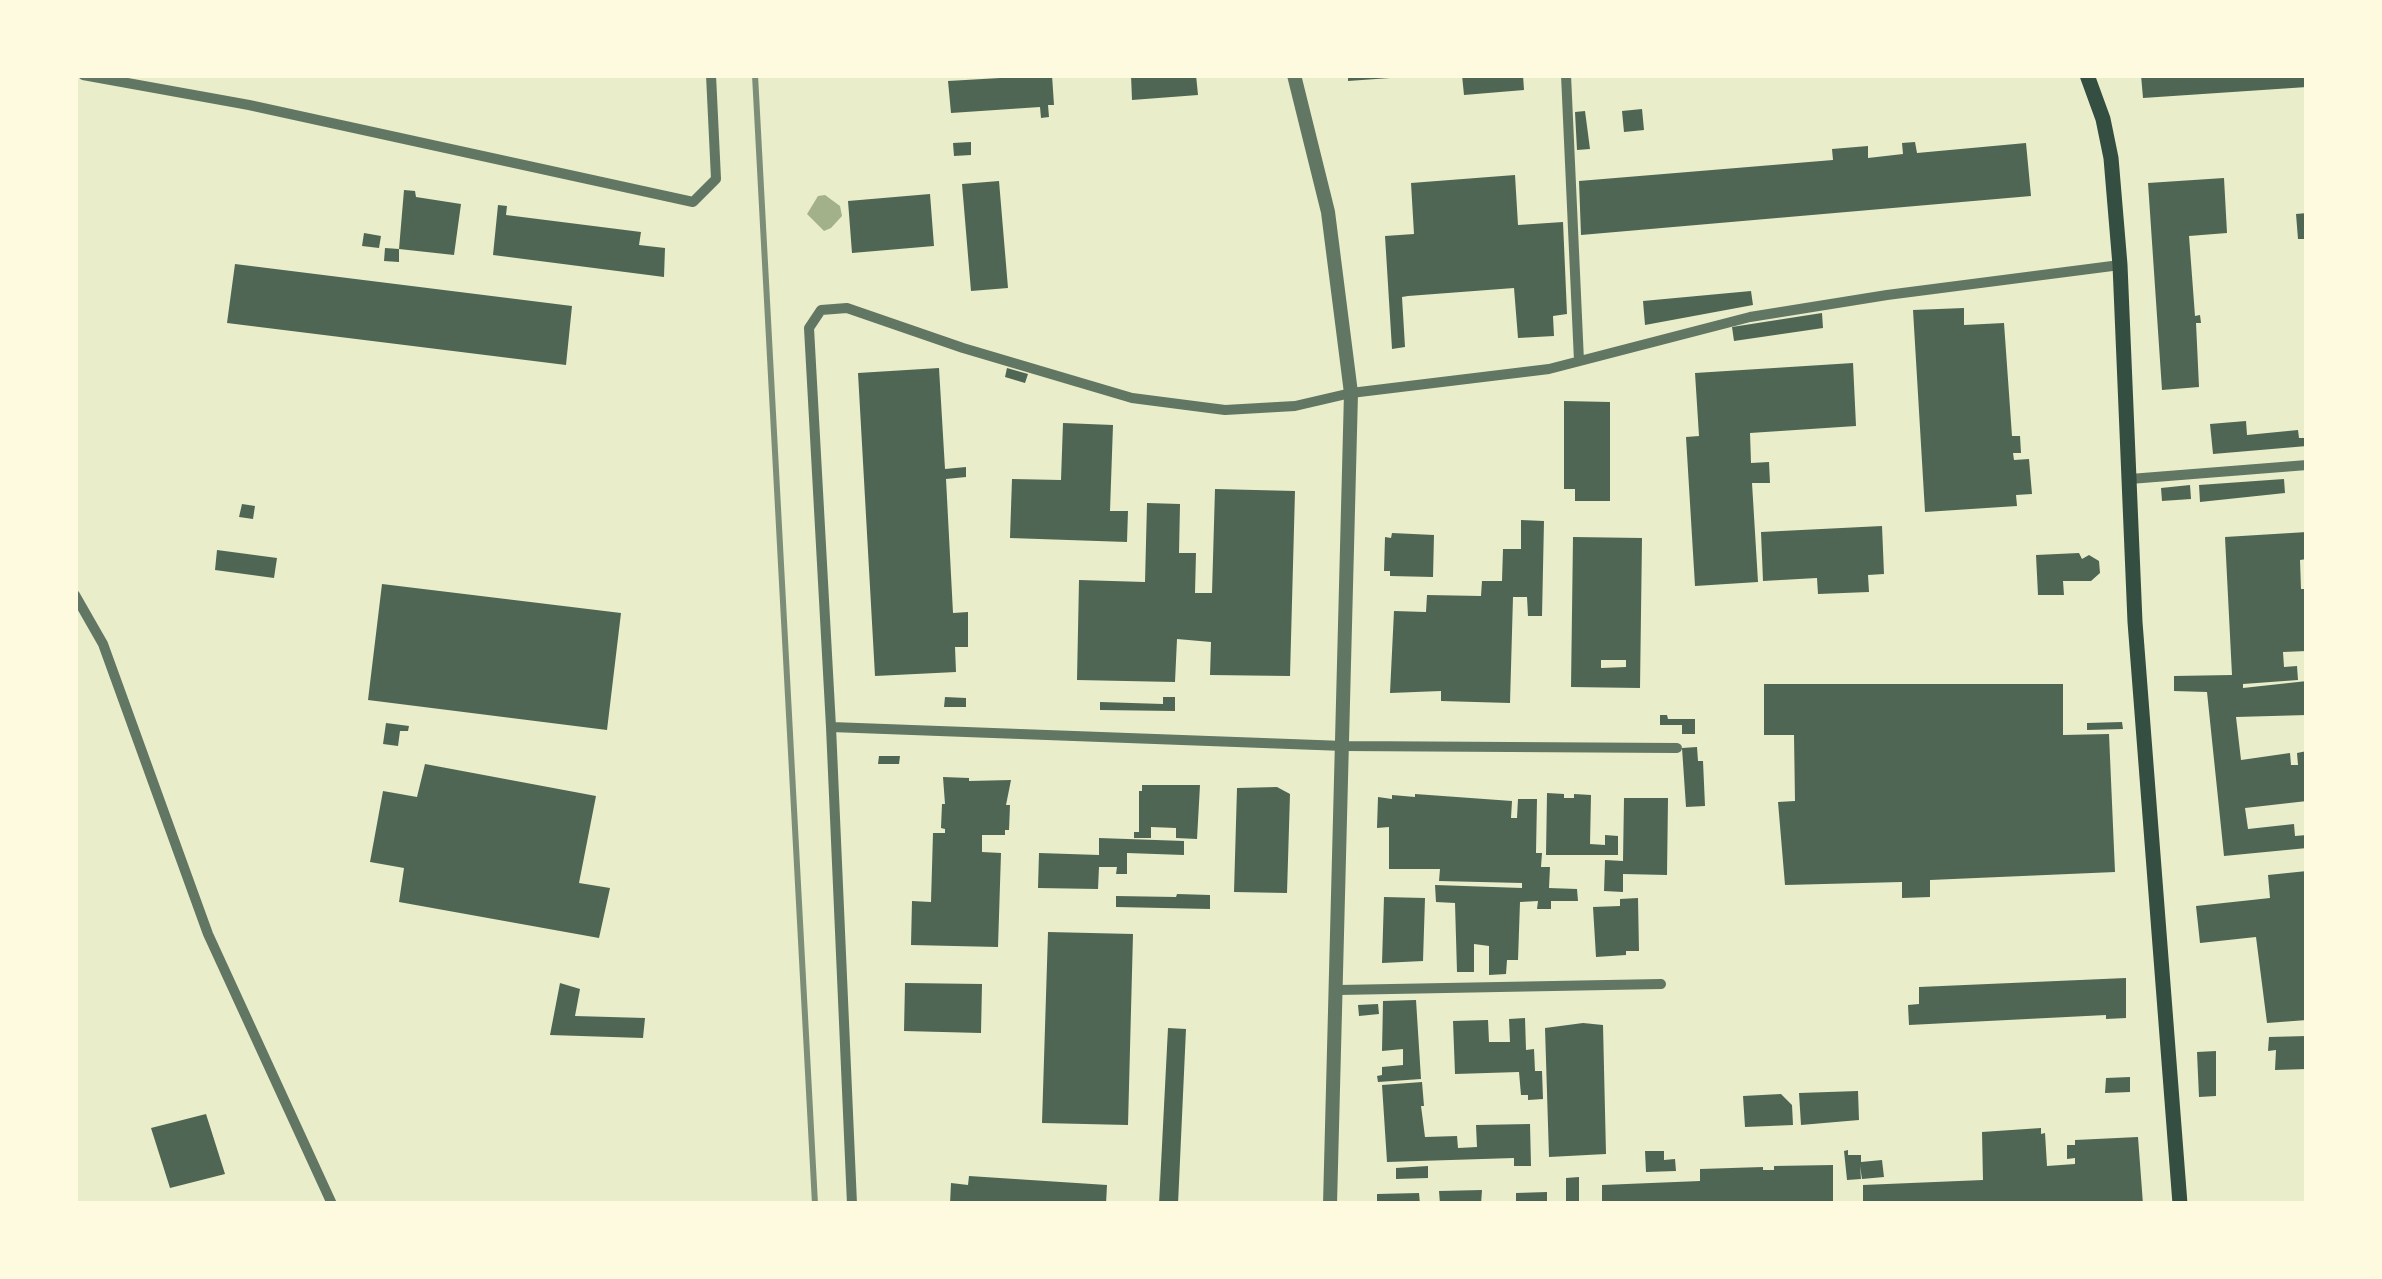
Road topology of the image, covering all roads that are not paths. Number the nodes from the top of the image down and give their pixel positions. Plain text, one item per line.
1 (83, 75) edge
2 (711, 75) edge
3 (1294, 75) edge
4 (1566, 75) edge
5 (2088, 75) edge
6 (2120, 264) junction
7 (1579, 361) junction
8 (1351, 393) junction
9 (2307, 465) edge
10 (2130, 479) junction
11 (75, 596) edge
12 (831, 726) junction
13 (1344, 746) junction
14 (1677, 748) dead end
15 (1661, 984) dead end
16 (1338, 990) junction
17 (332, 1204) edge
18 (852, 1204) edge
19 (1330, 1204) edge
20 (2180, 1204) edge

1 - 2 street
3 - 8 street
4 - 7 street
5 - 6 main road
6 - 7 street
6 - 10 main road
7 - 8 street
8 - 12 street
8 - 13 street
9 - 10 street
10 - 20 main road
11 - 17 street
12 - 13 street
12 - 18 street
13 - 14 street
13 - 16 street
15 - 16 street
16 - 19 street

